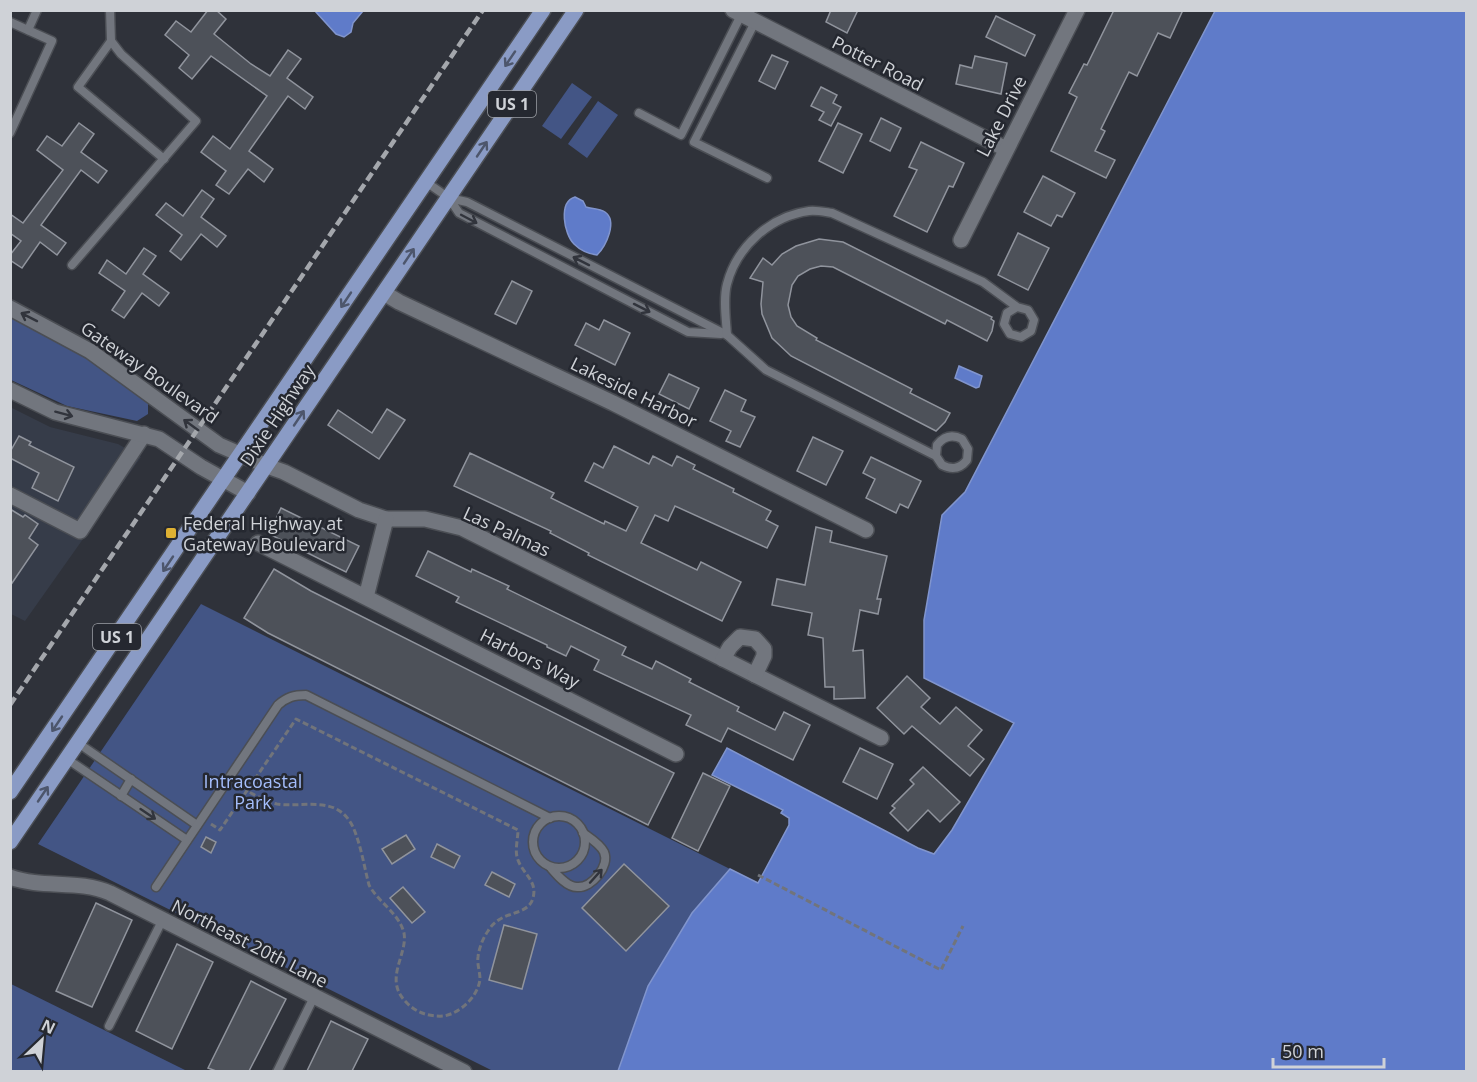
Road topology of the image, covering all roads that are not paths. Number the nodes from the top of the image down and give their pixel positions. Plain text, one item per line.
1 (37, 10) edge
2 (110, 10) edge
3 (543, 10) edge
4 (576, 10) edge
5 (1077, 10) edge
6 (743, 16) edge
7 (10, 22) edge
8 (28, 30) junction
9 (111, 40) junction
10 (639, 113) dead end
11 (10, 133) edge
12 (681, 135) junction
13 (694, 142) junction
14 (1006, 149) junction
15 (164, 159) junction
16 (766, 178) dead end
17 (426, 182) junction
18 (449, 198) junction
19 (961, 240) dead end
20 (72, 265) dead end
21 (384, 293) junction
22 (1017, 307) dead end
23 (10, 308) edge
24 (727, 334) junction
25 (10, 390) edge
26 (144, 434) junction
27 (240, 456) junction
28 (936, 456) dead end
29 (267, 466) junction
30 (224, 481) junction
31 (248, 493) junction
32 (10, 495) edge
33 (386, 519) junction
34 (866, 530) dead end
35 (258, 543) dead end
36 (366, 597) junction
37 (723, 659) junction
38 (755, 675) junction
39 (881, 738) dead end
40 (78, 743) junction
41 (676, 754) dead end
42 (67, 759) junction
43 (131, 779) junction
44 (10, 792) edge
45 (121, 796) junction
46 (550, 818) junction
47 (197, 825) junction
48 (583, 832) junction
49 (187, 840) junction
50 (10, 842) edge
51 (550, 868) junction
52 (10, 876) edge
53 (156, 887) dead end
54 (162, 921) junction
55 (314, 997) junction
56 (109, 1026) dead end
57 (277, 1071) edge
58 (464, 1071) edge

1 - 8 lane
2 - 9 lane
3 -> 17 main road, Dixie Highway / US 1
18 -> 4 main road, Dixie Highway / US 1
5 - 14 street, Lake Drive
6 - 12 lane
6 - 13 lane
6 - 14 street, Potter Road
7 - 8 lane
8 - 11 lane
9 - 15 lane
9 - 15 lane
10 - 12 lane
12 - 13 lane
13 - 16 lane
14 - 19 street, Lake Drive
15 - 20 lane
17 - 18 lane
17 -> 27 main road, Dixie Highway / US 1
21 -> 18 main road, Dixie Highway / US 1
24 -> 18 lane
18 -> 24 lane
29 -> 21 main road, Dixie Highway / US 1
21 - 34 street, Lakeside Harbor
22 - 24 lane
27 -> 23 street, Gateway Boulevard
24 - 28 lane
25 -> 26 street
26 - 30 street
26 - 32 street
27 - 29 street, Gateway Boulevard
27 - 30 main road, Dixie Highway / US 1
29 - 31 main road, Dixie Highway / US 1
29 - 33 street, Las Palmas
30 - 31 street
30 -> 44 main road, Dixie Highway / US 1
31 - 40 main road, Dixie Highway / US 1
33 - 36 street
33 - 37 street, Las Palmas
35 - 36 street, Harbors Way
36 - 41 street, Harbors Way
37 - 38 street, Las Palmas
37 - 38 street
38 - 39 street, Las Palmas
40 - 42 main road, Dixie Highway / US 1
40 - 43 lane
42 - 45 lane
50 -> 42 main road, Dixie Highway / US 1
43 - 45 lane
43 - 47 lane
45 -> 49 lane
46 - 47 lane
46 - 48 lane
46 - 51 lane
47 - 49 lane
48 - 51 lane
51 -> 48 lane
49 - 53 lane
52 - 54 street, Northeast 20th Lane
54 - 55 street, Northeast 20th Lane
54 - 56 lane
55 - 57 lane
55 - 58 street, Northeast 20th Lane

